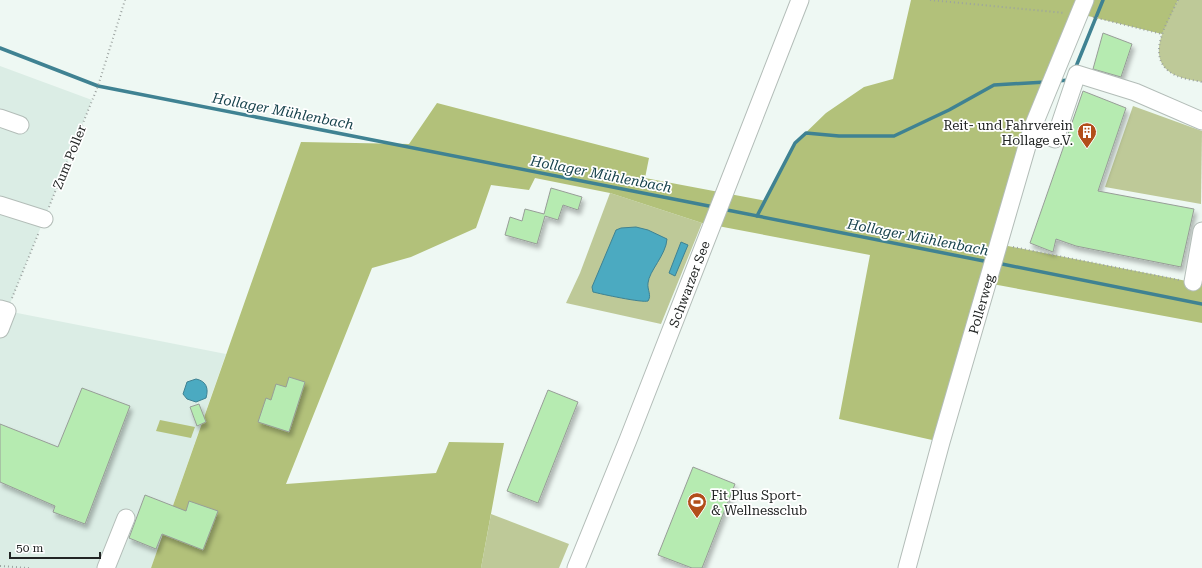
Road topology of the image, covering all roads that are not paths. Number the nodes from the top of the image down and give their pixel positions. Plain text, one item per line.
1 (800, 0) edge
2 (1082, 7) edge
3 (0, 118) edge
4 (1202, 121) edge
5 (20, 125) dead end
6 (1032, 129) junction
7 (0, 205) edge
8 (44, 219) road end
9 (1202, 231) edge
10 (1192, 282) road end
11 (4, 310) edge
12 (0, 329) edge
13 (126, 518) dead end
14 (106, 568) edge
15 (576, 568) edge
16 (907, 568) edge

1 - 15 street, Schwarzer See
2 - 6 street, Pollerweg
3 - 5 street
4 - 6 street
6 - 16 street, Pollerweg
7 - 8 street
9 - 10 street
11 - 12 street
13 - 14 street

